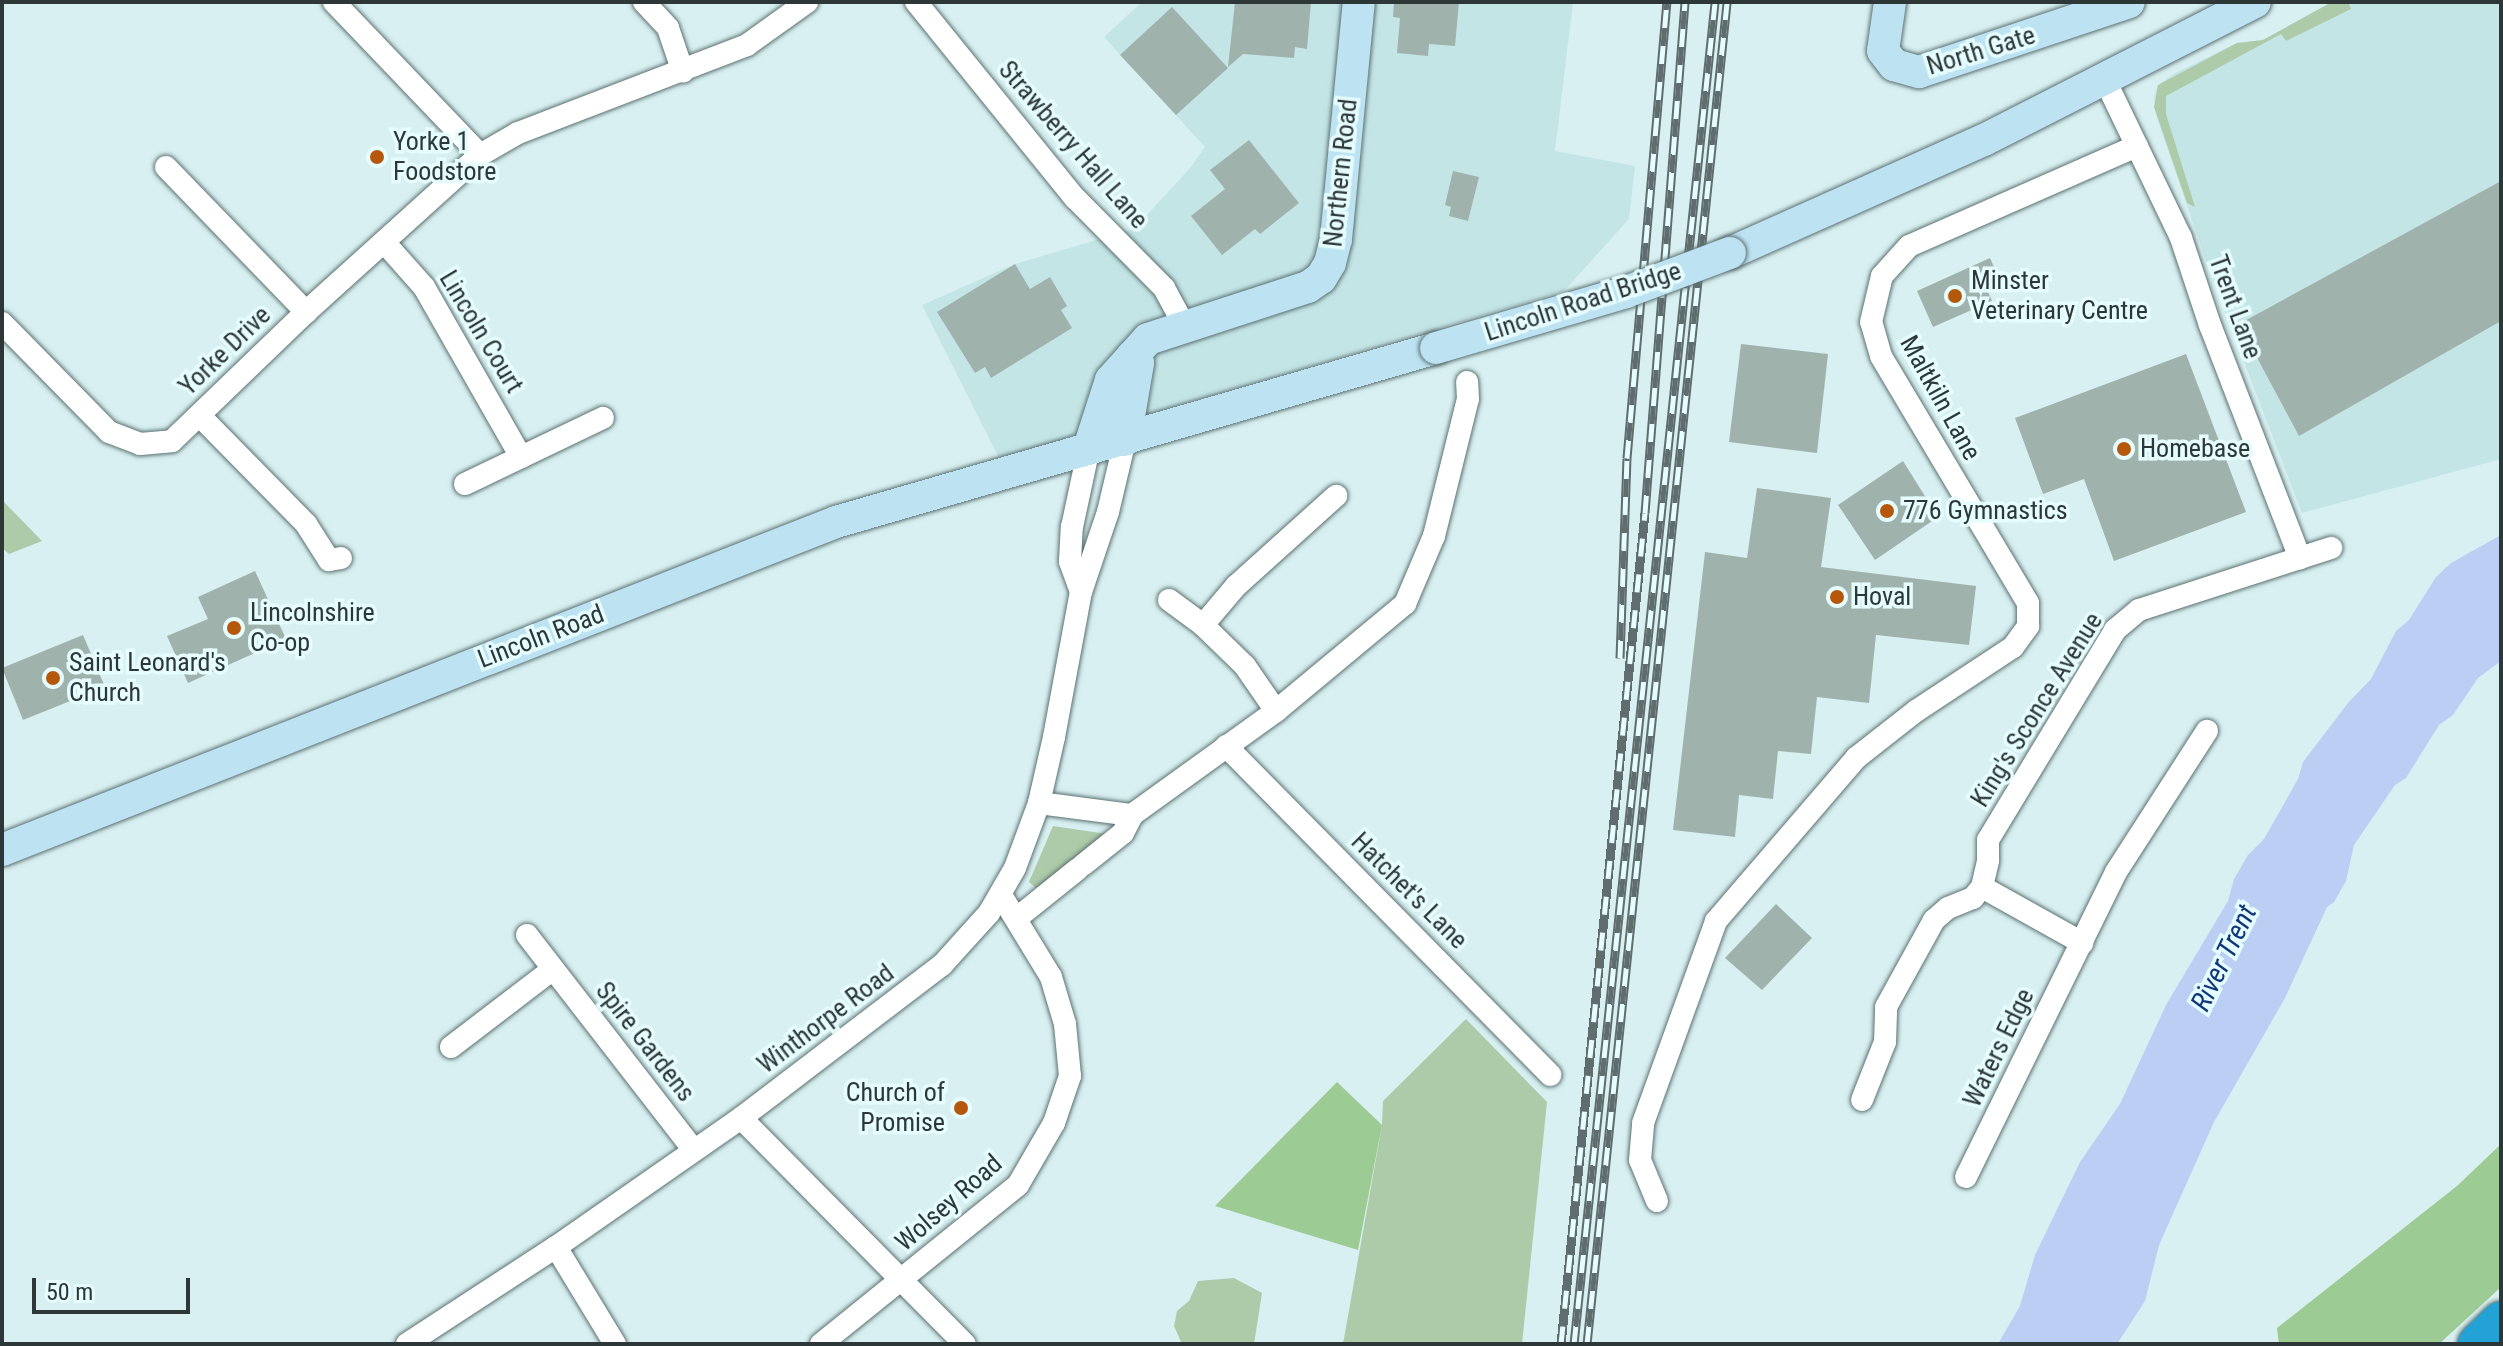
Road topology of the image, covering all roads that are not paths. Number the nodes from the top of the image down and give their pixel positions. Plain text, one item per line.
1 (334, 2) edge
2 (644, 2) edge
3 (807, 2) edge
4 (916, 2) edge
5 (1359, 2) edge
6 (1890, 2) edge
7 (2129, 2) edge
8 (2255, 2) edge
9 (683, 72) junction
10 (2105, 80) junction
11 (2137, 146) junction
12 (480, 155) junction
13 (166, 167) dead end
14 (384, 242) junction
15 (306, 312) junction
16 (2, 323) edge
17 (1184, 325) junction
18 (1132, 356) junction
19 (1467, 382) dead end
20 (199, 415) junction
21 (603, 418) dead end
22 (1125, 440) junction
23 (1089, 448) junction
24 (521, 457) junction
25 (465, 484) dead end
26 (1336, 496) dead end
27 (2331, 548) dead end
28 (341, 558) dead end
29 (2300, 558) junction
30 (1081, 592) junction
31 (1169, 600) dead end
32 (1203, 625) junction
33 (1276, 711) junction
34 (2207, 731) dead end
35 (1226, 746) junction
36 (1039, 803) junction
37 (1132, 815) junction
38 (2, 850) edge
39 (1982, 887) junction
40 (1001, 895) junction
41 (1017, 918) junction
42 (527, 935) dead end
43 (2082, 943) junction
44 (553, 969) junction
45 (451, 1047) dead end
46 (1551, 1075) dead end
47 (1862, 1100) dead end
48 (741, 1118) junction
49 (694, 1150) junction
50 (1966, 1177) dead end
51 (1657, 1201) dead end
52 (556, 1247) junction
53 (903, 1280) junction
54 (2501, 1322) edge
55 (407, 1344) edge
56 (615, 1344) edge
57 (821, 1344) edge
58 (965, 1344) edge
59 (2478, 1344) edge

1 - 12 street
2 - 9 street
3 - 9 street, Yorke Drive
4 - 17 street, Strawberry Hall Lane
5 - 17 main road, Northern Road
6 - 7 main road, North Gate
8 - 10 main road, Lincoln Road Bridge
9 - 12 street, Yorke Drive
10 - 11 street, Trent Lane
10 - 22 main road, Lincoln Road Bridge, bridge
11 - 29 street, Trent Lane
11 - 51 street, Maltkiln Lane
12 - 14 street, Yorke Drive
13 - 15 street
14 - 15 street, Yorke Drive
14 - 24 street, Lincoln Court
15 - 20 street, Yorke Drive
16 - 20 street, Yorke Drive
17 - 18 main road, Northern Road
18 - 22 main road
18 - 23 main road, Northern Road
19 - 33 street
20 - 28 street
21 - 24 street
22 - 23 main road, Lincoln Road
22 - 30 street, Winthorpe Road
23 - 30 street, Winthorpe Road
23 - 38 main road, Lincoln Road
24 - 25 street
26 - 32 street
27 - 29 street, King's Sconce Avenue
29 - 39 street, King's Sconce Avenue
30 - 36 street, Winthorpe Road
31 - 32 street
32 - 33 street
33 - 35 street
34 - 43 street, Waters Edge
35 - 37 street
35 - 46 street, Hatchet's Lane
36 - 37 street
36 - 40 street, Winthorpe Road
37 - 41 street
39 - 43 street
39 - 47 street
40 - 41 street, Wolsey Road
40 - 48 street, Winthorpe Road
41 - 53 street, Wolsey Road
42 - 44 street, Spire Gardens
43 - 50 street, Waters Edge
44 - 45 street
44 - 49 street, Spire Gardens
48 - 49 street, Winthorpe Road
48 - 53 street
49 - 52 street, Winthorpe Road
52 - 55 street, Winthorpe Road
52 - 56 street
53 - 57 street, Wolsey Road
53 - 58 street
54 - 59 highway

